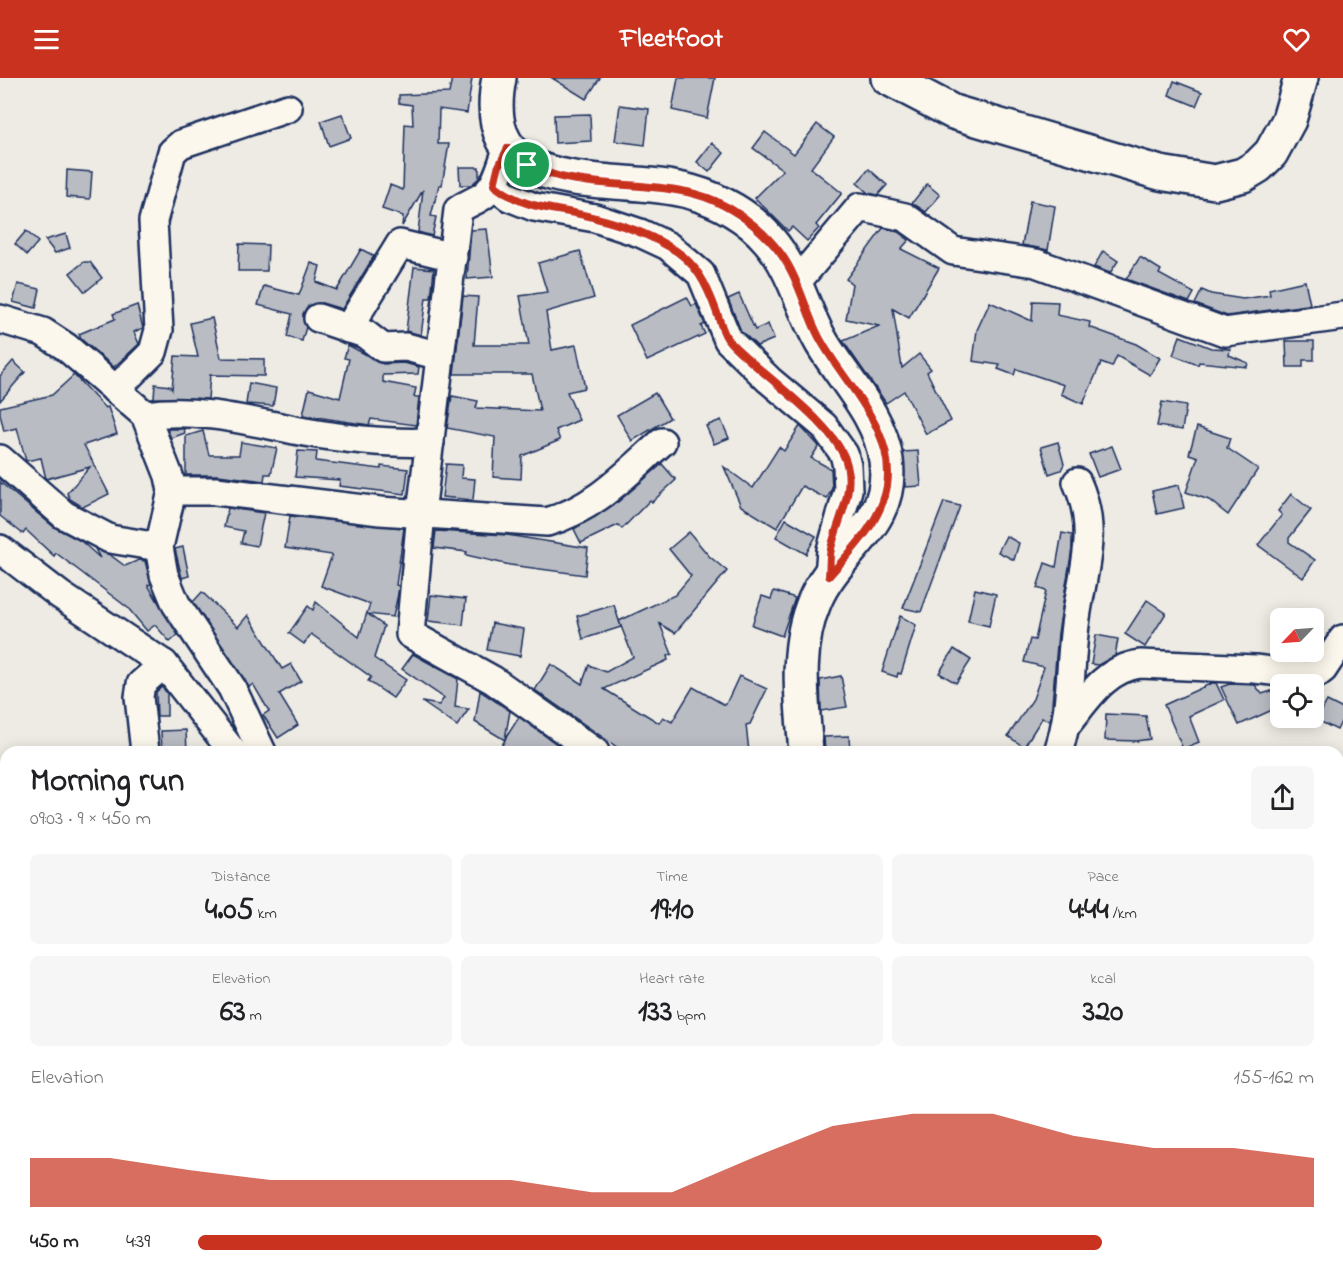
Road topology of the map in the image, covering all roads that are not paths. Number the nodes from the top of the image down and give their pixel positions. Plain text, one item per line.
1 (499, 78) edge
2 (888, 78) edge
3 (1301, 78) edge
4 (288, 108) dead end
5 (508, 148) junction
6 (494, 185) junction
7 (453, 257) junction
8 (796, 283) junction
9 (1343, 316) edge
10 (318, 318) dead end
11 (0, 319) edge
12 (348, 328) junction
13 (440, 356) junction
14 (115, 390) junction
15 (146, 415) junction
16 (430, 442) junction
17 (662, 442) dead end
18 (0, 459) edge
19 (1077, 482) dead end
20 (172, 491) junction
21 (421, 513) junction
22 (159, 547) junction
23 (0, 549) edge
24 (829, 576) junction
25 (1343, 639) edge
26 (164, 664) junction
27 (1067, 724) junction
28 (144, 746) edge
29 (224, 746) edge
30 (259, 746) edge
31 (579, 746) edge
32 (806, 746) edge
33 (1060, 746) edge

1 - 5 main road
2 - 3 main road
4 - 14 street
5 - 6 street
5 - 8 main road
6 - 7 street
6 - 24 street
7 - 12 street
7 - 13 street
8 - 9 street
8 - 24 main road
10 - 12 street
11 - 14 street
12 - 13 street
13 - 16 street
14 - 15 street
15 - 16 street
15 - 20 street
16 - 21 street
17 - 21 street
18 - 22 street
19 - 27 street
20 - 21 street
20 - 22 street
21 - 31 street
22 - 30 street
23 - 26 street
24 - 32 main road
25 - 27 street
26 - 28 street
26 - 29 street
27 - 33 street

